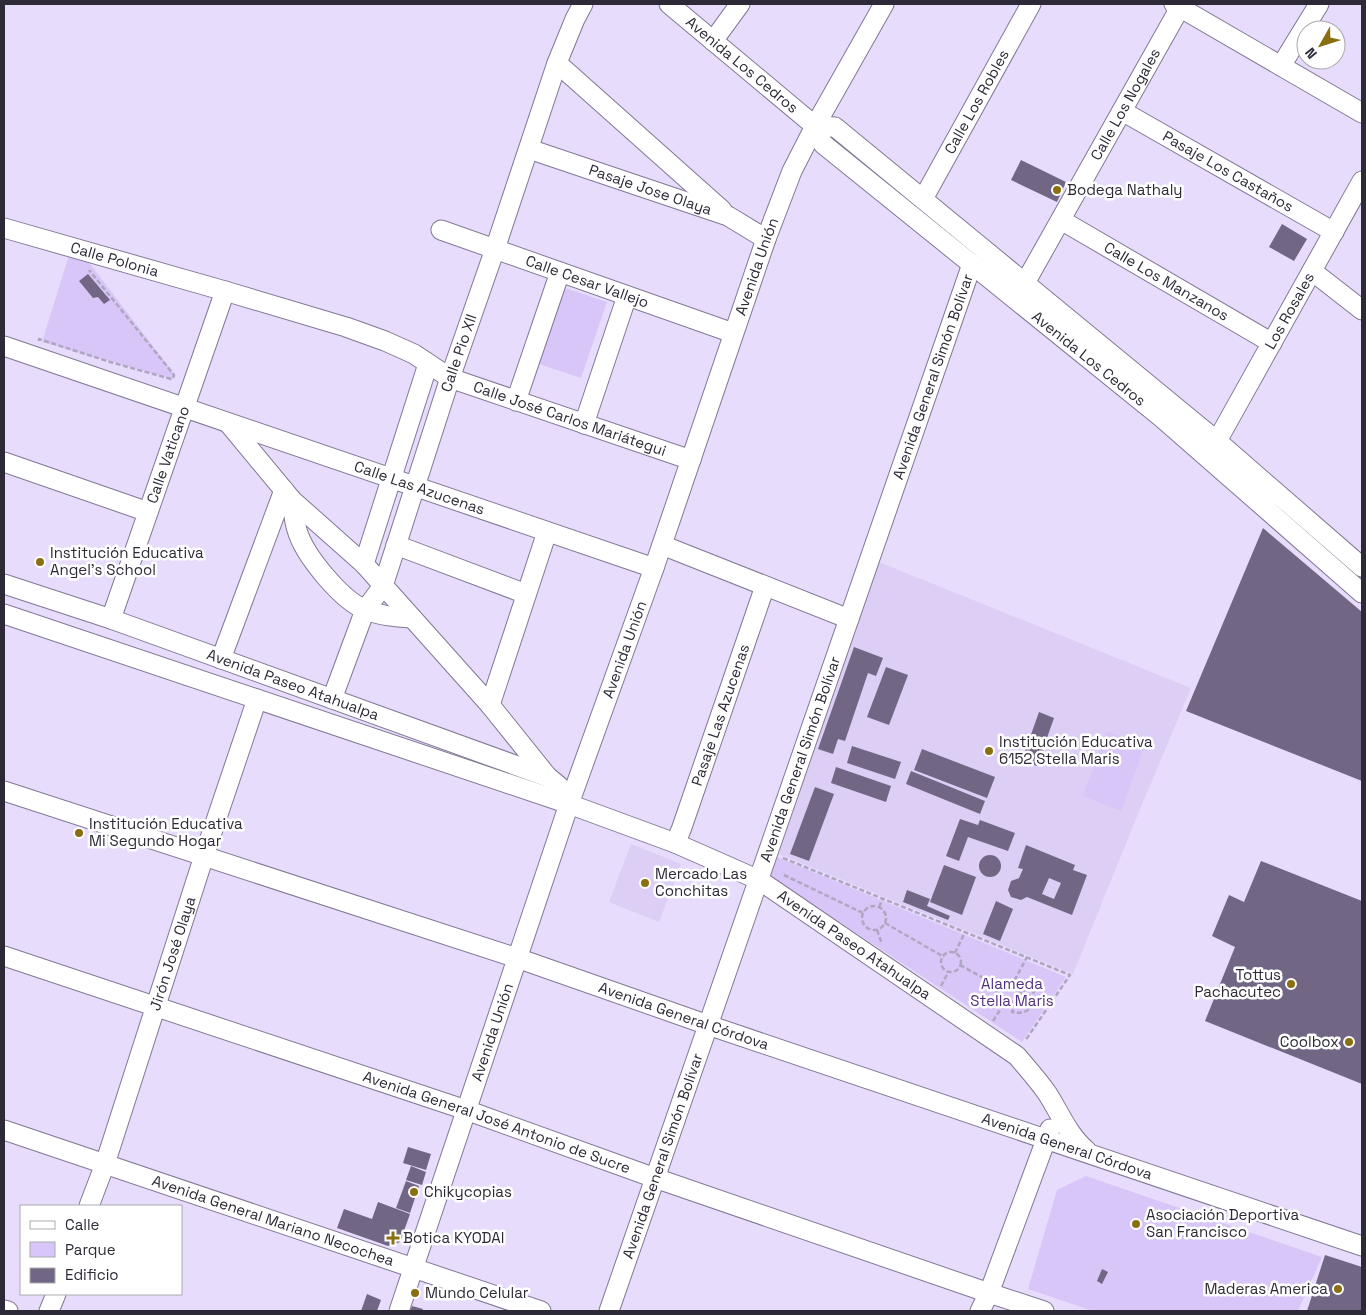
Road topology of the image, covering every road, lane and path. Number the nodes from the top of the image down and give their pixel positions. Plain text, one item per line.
1 (583, 4) edge
2 (669, 4) edge
3 (740, 4) edge
4 (884, 4) edge
5 (1031, 4) edge
6 (1319, 4) edge
7 (1179, 5) edge
8 (713, 41) junction
9 (557, 63) junction
10 (1281, 66) junction
11 (1122, 111) junction
12 (1362, 113) edge
13 (814, 126) junction
14 (529, 148) junction
15 (1362, 181) edge
16 (922, 199) junction
17 (728, 216) junction
18 (1061, 220) junction
19 (4, 228) edge
20 (441, 230) dead end
21 (1334, 232) junction
22 (766, 239) junction
23 (495, 250) junction
24 (972, 264) junction
25 (89, 270) dead end
26 (1312, 271) junction
27 (560, 272) junction
28 (1025, 283) junction
29 (225, 291) junction
30 (627, 296) junction
31 (1362, 310) edge
32 (733, 333) junction
33 (1272, 343) junction
34 (4, 346) edge
35 (34, 357) junction
36 (428, 364) junction
37 (450, 378) junction
38 (516, 401) junction
39 (184, 408) junction
40 (229, 424) junction
41 (584, 424) junction
42 (1217, 441) junction
43 (691, 460) junction
44 (4, 462) edge
45 (391, 479) junction
46 (415, 487) junction
47 (288, 495) junction
48 (148, 512) junction
49 (547, 532) junction
50 (396, 545) junction
51 (662, 545) junction
52 (364, 564) junction
53 (1362, 567) edge
54 (654, 568) junction
55 (4, 584) edge
56 (383, 586) junction
57 (765, 586) junction
58 (526, 594) junction
59 (1362, 594) edge
60 (365, 610) junction
61 (4, 614) edge
62 (412, 618) junction
63 (111, 619) junction
64 (849, 619) junction
65 (221, 660) junction
66 (257, 699) junction
67 (332, 699) junction
68 (490, 706) junction
69 (548, 776) junction
70 (4, 791) edge
71 (569, 804) junction
72 (675, 843) junction
73 (776, 855) dead end
74 (204, 856) junction
75 (778, 873) dead end
76 (759, 880) junction
77 (883, 898) junction
78 (879, 907) junction
79 (864, 913) junction
80 (886, 923) junction
81 (965, 932) junction
82 (955, 953) junction
83 (4, 956) edge
84 (944, 956) junction
85 (1027, 957) junction
86 (518, 958) junction
87 (960, 966) junction
88 (949, 971) junction
89 (996, 985) junction
90 (1011, 987) junction
91 (939, 990) dead end
92 (1007, 999) junction
93 (155, 1006) junction
94 (991, 1024) dead end
95 (708, 1025) junction
96 (1022, 1045) dead end
97 (466, 1110) junction
98 (1057, 1112) junction
99 (4, 1130) edge
100 (1046, 1139) junction
101 (1090, 1154) junction
102 (105, 1164) junction
103 (656, 1178) junction
104 (89, 1205) edge
105 (1362, 1246) edge
106 (413, 1268) junction
107 (989, 1293) junction
108 (56, 1295) edge
109 (4, 1310) edge
110 (8, 1311) edge
111 (49, 1311) edge
112 (399, 1311) edge
113 (541, 1311) edge
114 (609, 1311) edge
115 (980, 1311) edge
116 (1044, 1311) edge

1 - 9 street, Calle Pio XII
2 - 8 street, Avenida Los Cedros
3 - 8 street
4 - 13 street, Avenida Unión
5 - 16 street, Calle Los Robles
6 - 10 street
7 - 10 street
7 - 11 street, Calle Los Nogales
8 - 13 street, Avenida Los Cedros
9 - 14 street, Calle Pio XII
9 - 17 street
10 - 12 street
11 - 18 street, Calle Los Nogales
11 - 21 street, Pasaje Los Castaños
13 - 16 street, Avenida Los Cedros
13 - 22 street, Avenida Unión
13 - 24 street, Avenida Los Cedros
14 - 17 street, Pasaje Jose Olaya
14 - 23 street, Calle Pio XII
15 - 21 street, Los Rosales
16 - 28 street, Avenida Los Cedros
17 - 22 street, Pasaje Jose Olaya
18 - 28 street, Calle Los Nogales
18 - 33 street, Calle Los Manzanos
19 - 29 street, Calle Polonia
20 - 23 street, Calle Cesar Vallejo
21 - 26 street, Los Rosales
22 - 32 street, Avenida Unión
23 - 27 street, Calle Cesar Vallejo
23 - 37 street, Calle Pio XII
24 - 59 street, Avenida Los Cedros
24 - 64 street, Avenida General Simón Bolívar
25 - 35 path
26 - 31 street
26 - 33 street, Los Rosales
27 - 30 street, Calle Cesar Vallejo
27 - 38 street
28 - 42 street, Avenida Los Cedros
29 - 36 street, Calle José Carlos Mariátegui
29 - 39 street, Calle Vaticano
30 - 32 street, Calle Cesar Vallejo
30 - 41 street
32 - 43 street, Avenida Unión
33 - 42 street, Los Rosales
34 - 35 street, Calle Las Azucenas
35 - 39 street, Calle Las Azucenas
36 - 37 street, Calle José Carlos Mariátegui
36 - 45 street, Calle Pio XII
37 - 38 street, Calle José Carlos Mariátegui
37 - 46 street, Calle Pio XII
38 - 41 street, Calle José Carlos Mariátegui
39 - 40 street, Calle Las Azucenas
39 - 48 street, Calle Vaticano
40 - 45 street, Calle Las Azucenas
40 - 47 street
41 - 43 street, Calle José Carlos Mariátegui
42 - 53 street, Avenida Los Cedros
43 - 51 street, Avenida Unión
44 - 48 street
45 - 46 street, Calle Las Azucenas
45 - 52 street, Calle Pio XII
46 - 49 street, Calle Las Azucenas
46 - 50 street, Calle Pio XII
47 - 52 street
47 - 60 street
47 - 65 street
48 - 63 street, Calle Vaticano
49 - 54 street, Calle Las Azucenas
49 - 58 street
50 - 56 street, Calle Pio XII
50 - 58 street
51 - 54 street, Avenida Unión
51 - 57 street
52 - 56 street
54 - 71 street, Avenida Unión
55 - 63 street, Avenida Paseo Atahualpa
56 - 60 street, Calle Pio XII
56 - 62 street
57 - 64 street
57 - 72 street, Pasaje Las Azucenas
58 - 68 street
60 - 62 street
60 - 67 street, Calle Pio XII
61 - 66 street, Avenida Paseo Atahualpa
62 - 68 street
63 - 65 street, Avenida Paseo Atahualpa
64 - 76 street, Avenida General Simón Bolívar
65 - 67 street, Avenida Paseo Atahualpa
66 - 71 street, Avenida Paseo Atahualpa
66 - 74 street, Jirón José Olaya
67 - 69 street, Avenida Paseo Atahualpa
68 - 69 street
69 - 71 street
70 - 74 street, Avenida General Córdova
71 - 72 street, Avenida Paseo Atahualpa
71 - 86 street, Avenida Unión
72 - 76 street, Avenida Paseo Atahualpa
73 - 77 path
74 - 86 street, Avenida General Córdova
74 - 93 street, Jirón José Olaya
75 - 79 path
76 - 95 street, Avenida General Simón Bolívar
76 - 98 street, Avenida Paseo Atahualpa
77 - 78 path
77 - 81 path
78 - 79 path
78 - 80 path
79 - 80 path
80 - 84 path
81 - 82 path
81 - 85 path
82 - 84 path
82 - 87 path
83 - 93 street, Avenida General José Antonio de Sucre
84 - 88 path
85 - 90 path
85 - 96 path
86 - 95 street, Avenida General Córdova
86 - 97 street, Avenida Unión
87 - 88 path
87 - 89 path
88 - 91 path
89 - 90 path
89 - 92 path
90 - 92 path
92 - 94 path
93 - 97 street, Avenida General José Antonio de Sucre
93 - 102 street, Jirón José Olaya
95 - 100 street, Avenida General Córdova
95 - 103 street, Avenida General Simón Bolívar
97 - 103 street, Avenida General José Antonio de Sucre
97 - 106 street, Avenida Unión
98 - 100 street
98 - 101 street, Avenida Paseo Atahualpa
99 - 102 street, Avenida General Mariano Necochea
100 - 101 street, Avenida General Córdova
100 - 107 street
101 - 105 street, Avenida General Córdova
102 - 104 street, Jirón José Olaya
102 - 106 street, Avenida General Mariano Necochea
103 - 107 street, Avenida General José Antonio de Sucre
103 - 114 street, Avenida General Simón Bolívar
106 - 112 street, Avenida Unión
106 - 113 street, Avenida General Mariano Necochea
107 - 115 street
107 - 116 street, Avenida General José Antonio de Sucre
108 - 111 street
109 - 110 street

